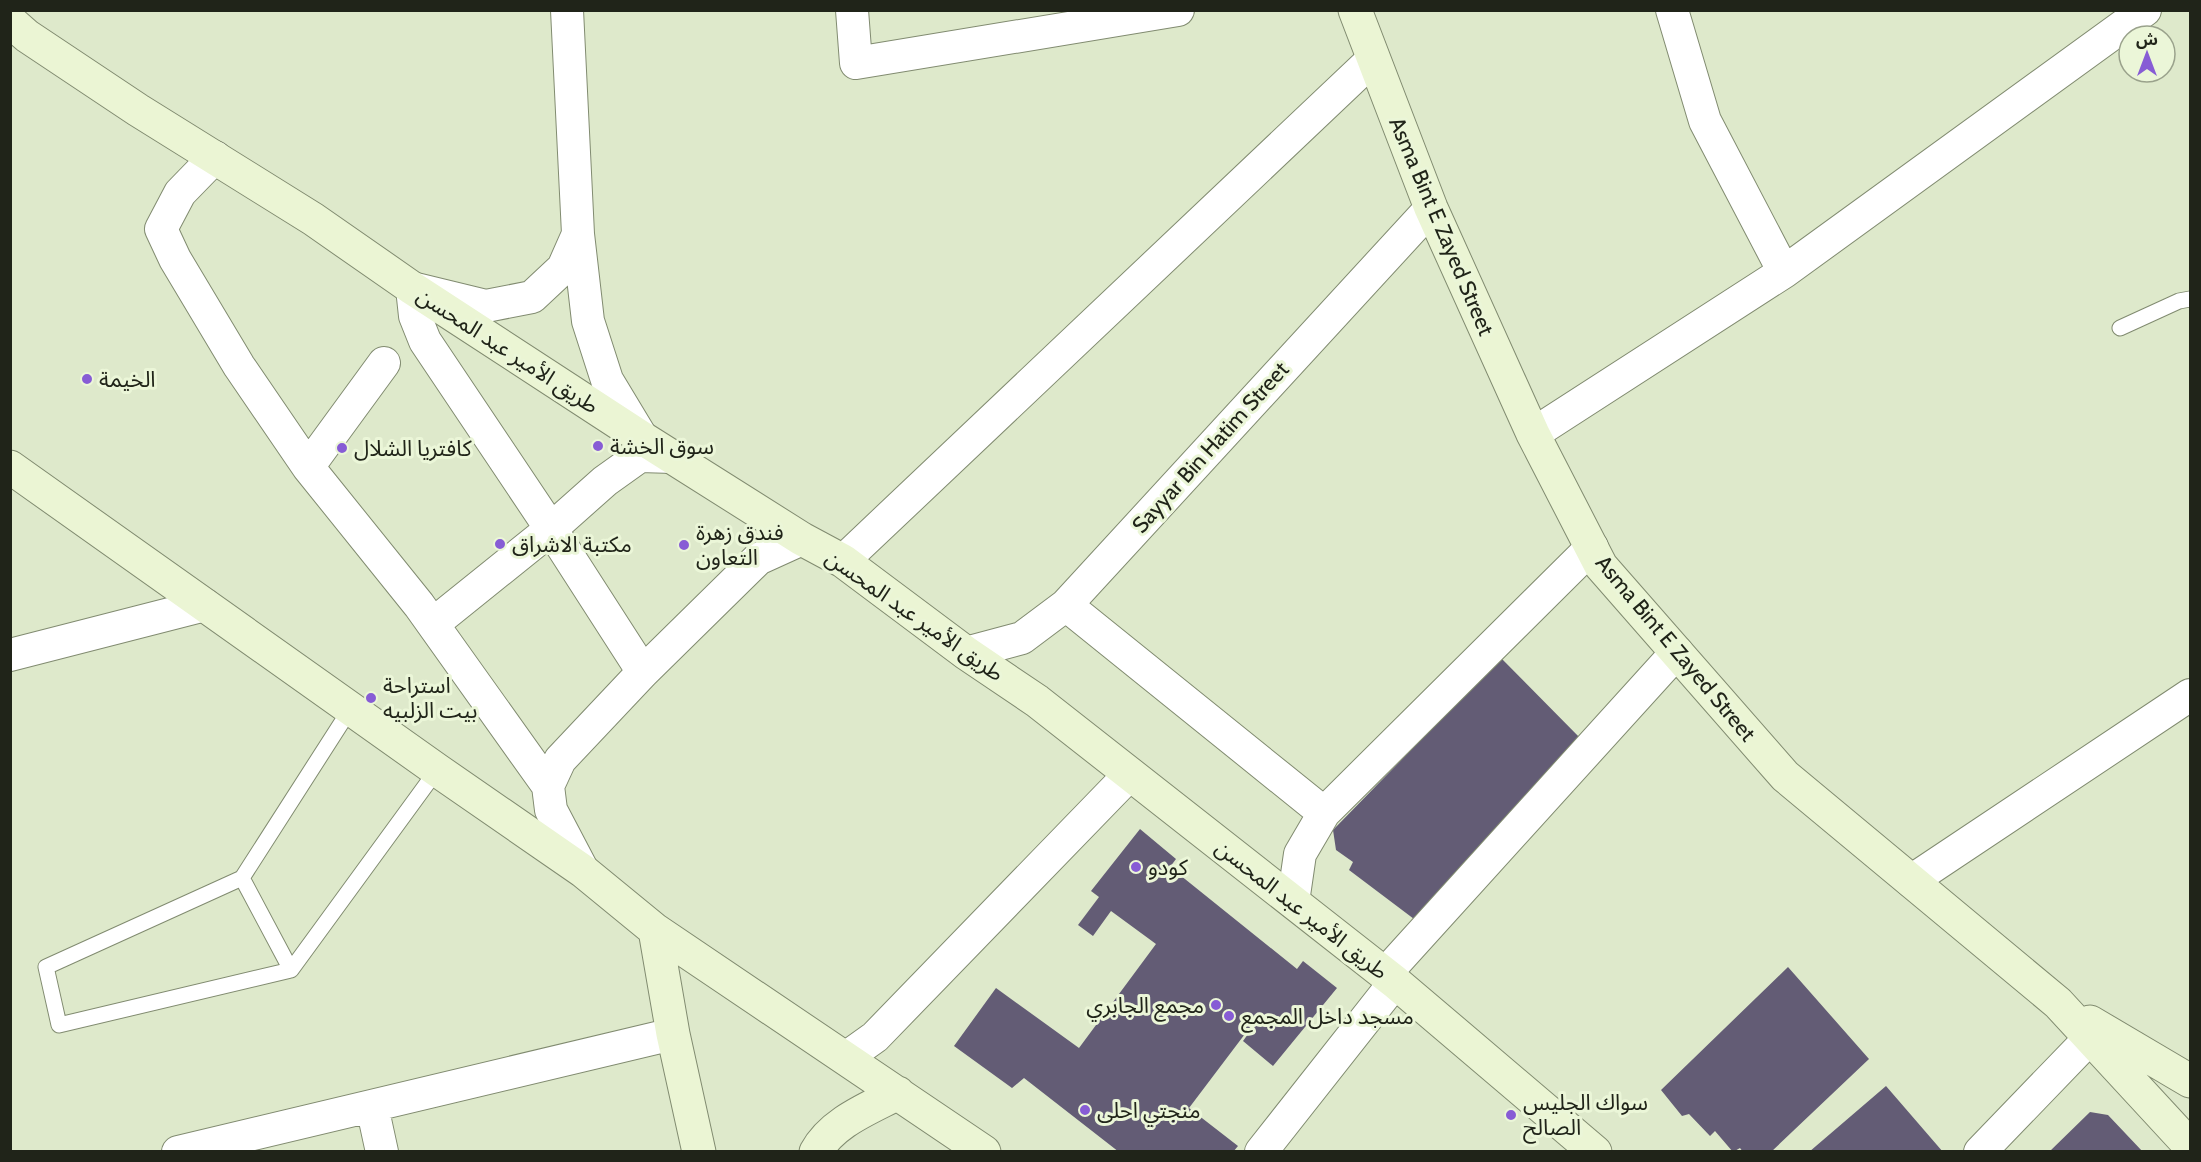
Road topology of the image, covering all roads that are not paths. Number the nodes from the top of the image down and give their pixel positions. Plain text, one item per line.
1 (567, 10) edge
2 (852, 10) edge
3 (1178, 10) edge
4 (1355, 10) edge
5 (1672, 10) edge
6 (2145, 10) edge
7 (10, 21) edge
8 (1373, 58) junction
9 (215, 157) junction
10 (1431, 208) junction
11 (578, 234) junction
12 (1784, 272) junction
13 (412, 288) junction
14 (2190, 299) edge
15 (2120, 328) dead end
16 (384, 363) dead end
17 (1533, 434) junction
18 (642, 438) junction
19 (673, 457) junction
20 (10, 467) edge
21 (308, 467) junction
22 (551, 529) junction
23 (802, 539) junction
24 (1592, 547) junction
25 (843, 561) junction
26 (206, 605) junction
27 (1066, 605) junction
28 (433, 624) junction
29 (1677, 652) junction
30 (966, 653) junction
31 (10, 655) edge
32 (643, 672) junction
33 (2190, 695) edge
34 (351, 708) junction
35 (437, 770) junction
36 (1130, 774) junction
37 (548, 786) junction
38 (1324, 813) junction
39 (583, 871) junction
40 (242, 878) junction
41 (1911, 881) junction
42 (1293, 902) junction
43 (655, 930) junction
44 (291, 970) junction
45 (1390, 978) junction
46 (2058, 1002) junction
47 (673, 1034) junction
48 (2090, 1038) junction
49 (847, 1058) junction
50 (2190, 1081) edge
51 (898, 1093) junction
52 (372, 1106) junction
53 (244, 1144) edge
54 (2190, 1146) edge
55 (178, 1152) edge
56 (382, 1152) edge
57 (699, 1152) edge
58 (816, 1152) edge
59 (984, 1152) edge
60 (1261, 1152) edge
61 (1595, 1152) edge
62 (1980, 1152) edge

1 - 11 street
2 - 3 street
4 - 8 main road, Asma Bint E Zayed Street
5 - 12 street
6 - 12 street
7 - 9 main road, طريق الأمير عبد المحسن
8 - 10 main road, Asma Bint E Zayed Street
8 - 25 street
9 - 13 main road, طريق الأمير عبد المحسن
9 - 21 street
10 - 17 main road, Asma Bint E Zayed Street
10 - 27 street, Sayyar Bin Hatim Street
11 - 13 street
11 - 18 street
12 - 17 street
13 - 18 main road, طريق الأمير عبد المحسن
13 - 22 street
14 - 15 lane
16 - 21 street
17 - 24 main road, Asma Bint E Zayed Street
18 - 19 main road, طريق الأمير عبد المحسن
19 - 22 street
19 - 23 main road, طريق الأمير عبد المحسن
20 - 26 main road
21 - 28 street
22 - 28 street
22 - 32 street
23 - 25 main road, طريق الأمير عبد المحسن
23 - 32 street
24 - 29 main road, Asma Bint E Zayed Street
24 - 38 street
25 - 30 main road, طريق الأمير عبد المحسن
26 - 31 street
26 - 34 main road
27 - 30 street, Sayyar Bin Hatim Street
27 - 38 street
28 - 37 street
29 - 41 main road, Asma Bint E Zayed Street
29 - 45 street
30 - 36 main road, طريق الأمير عبد المحسن
32 - 37 street
33 - 41 street
34 - 35 main road
34 - 40 lane
35 - 39 main road
35 - 44 lane
36 - 42 main road, طريق الأمير عبد المحسن
36 - 49 street
37 - 39 street
38 - 42 street
39 - 43 main road
40 - 44 lane
40 - 44 lane
41 - 46 main road, Asma Bint E Zayed Street
42 - 45 main road, طريق الأمير عبد المحسن
43 - 47 main road
43 - 49 main road
45 - 60 street
45 - 61 main road, طريق الأمير عبد المحسن
46 - 48 main road, Asma Bint E Zayed Street
46 - 50 main road
47 - 52 street
47 - 57 main road
48 - 54 main road, Asma Bint E Zayed Street
48 - 62 street
49 - 51 main road
51 - 58 main road
51 - 59 main road
52 - 53 street
52 - 56 street
53 - 55 street

